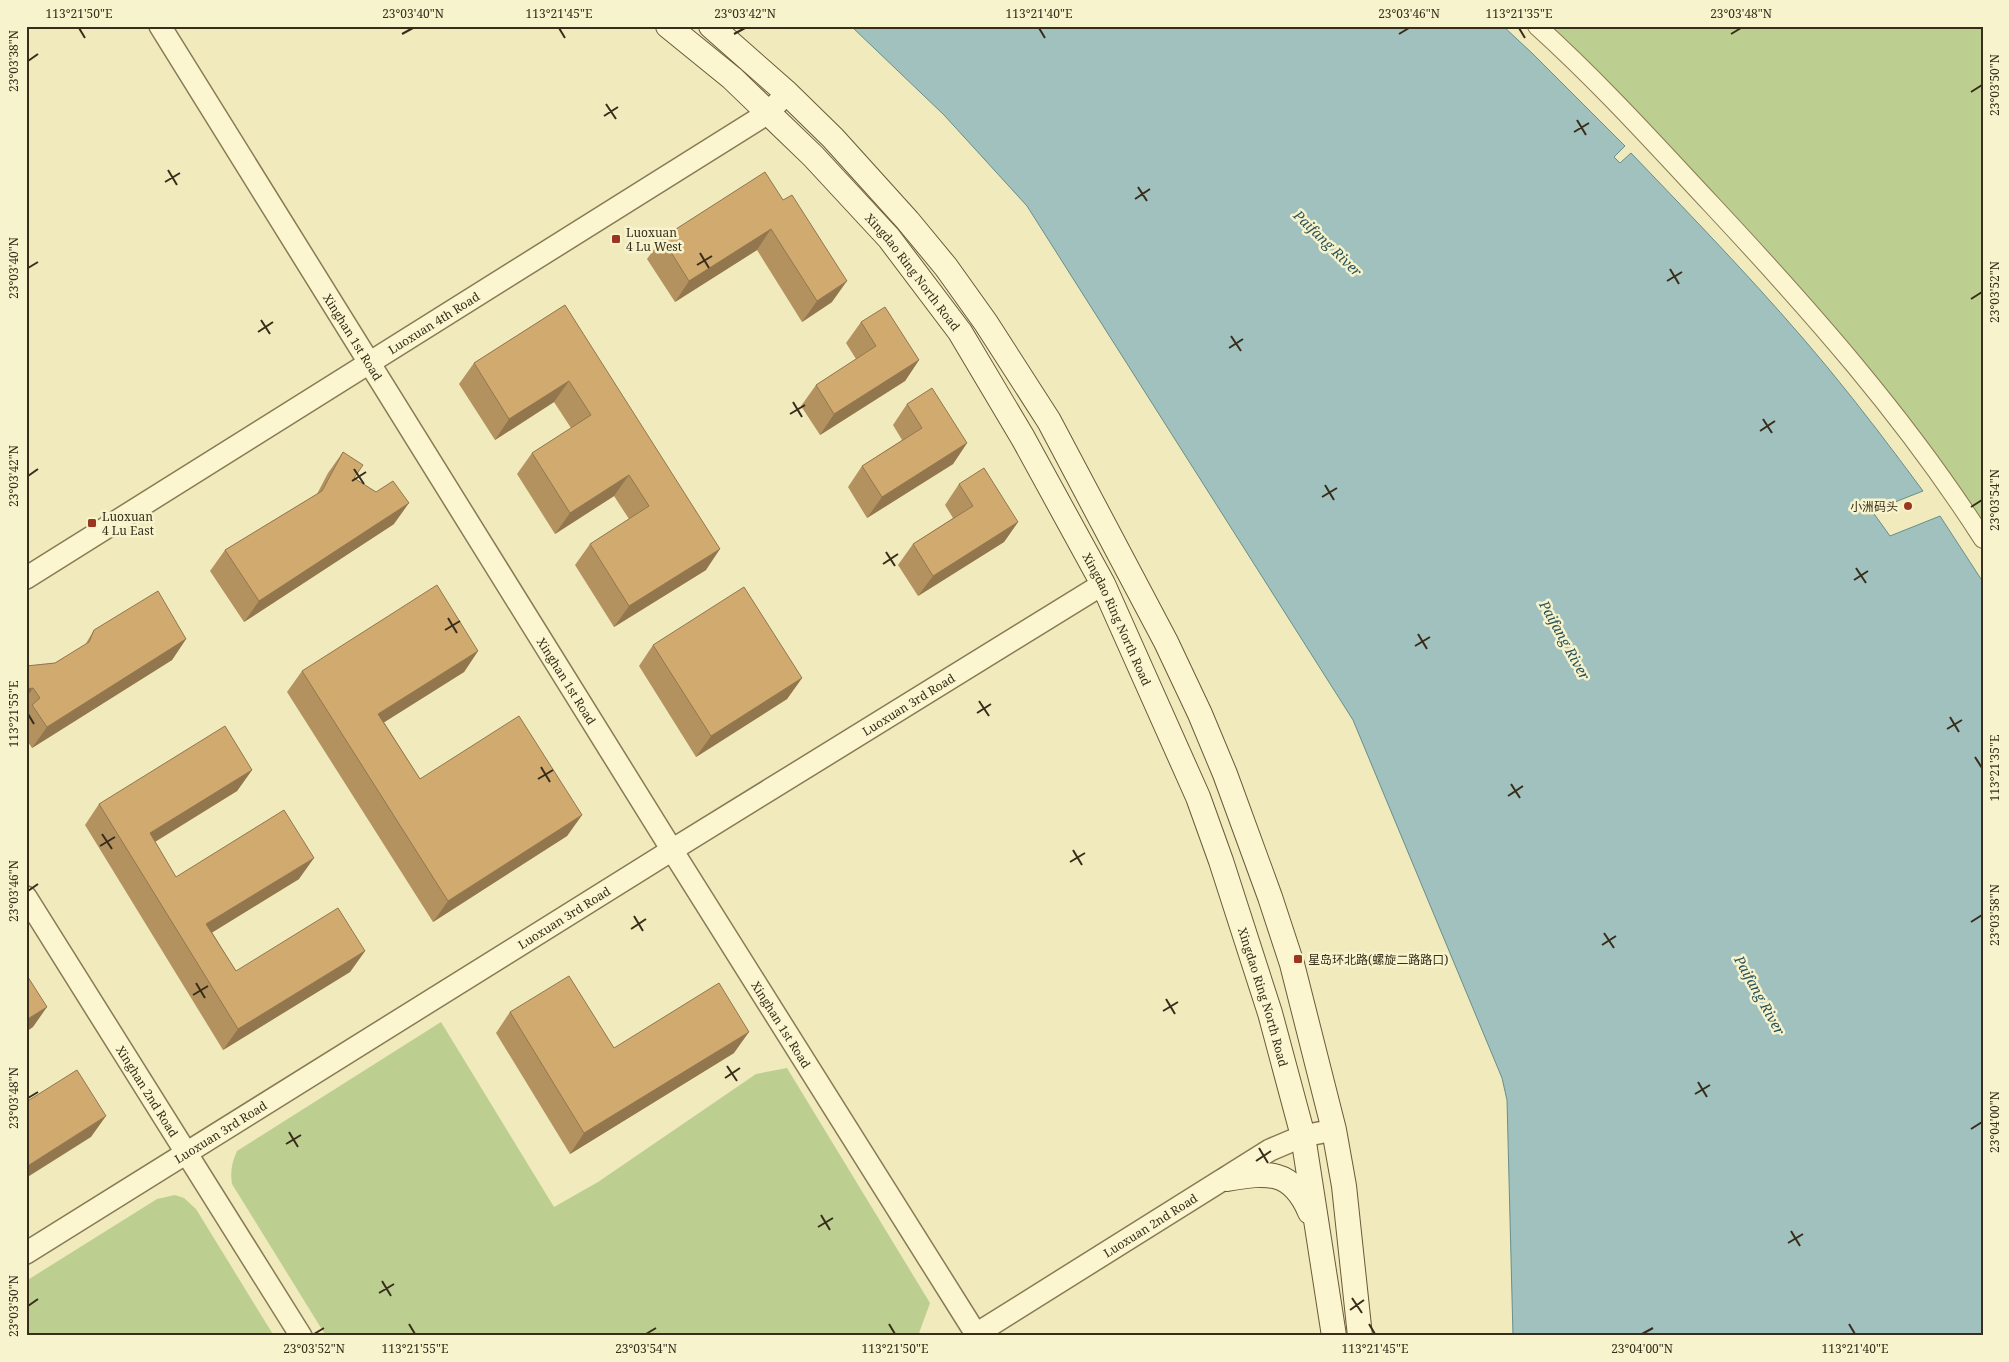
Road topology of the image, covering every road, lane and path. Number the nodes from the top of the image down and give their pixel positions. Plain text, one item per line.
1 (160, 26) edge
2 (668, 26) edge
3 (711, 26) edge
4 (1537, 26) edge
5 (787, 93) junction
6 (768, 113) junction
7 (368, 363) junction
8 (1983, 539) edge
9 (26, 578) edge
10 (1103, 584) junction
11 (672, 850) junction
12 (26, 897) edge
13 (1334, 1130) junction
14 (1302, 1136) junction
15 (187, 1154) junction
16 (1227, 1179) junction
17 (1319, 1234) junction
18 (26, 1253) edge
19 (975, 1335) edge
20 (301, 1336) edge
21 (1334, 1336) edge
22 (1360, 1336) edge

1 - 7 street, Xinghan 1st Road
2 - 6 main road, Xingdao Ring North Road
3 - 5 main road
4 - 8 street
5 - 6 street, Luoxuan 4th Road
5 - 13 main road
6 - 7 street, Luoxuan 4th Road
6 - 10 main road, Xingdao Ring North Road
7 - 9 street, Luoxuan 4th Road
7 - 11 street, Xinghan 1st Road
10 - 11 street, Luoxuan 3rd Road
10 - 14 main road, Xingdao Ring North Road
11 - 15 street, Luoxuan 3rd Road
11 - 19 street, Xinghan 1st Road
12 - 15 street, Xinghan 2nd Road
13 - 14 street, Luoxuan 2nd Road
13 - 22 main road
14 - 16 street, Luoxuan 2nd Road
14 - 17 main road, Xingdao Ring North Road
15 - 18 street, Luoxuan 3rd Road
15 - 20 street, Xinghan 2nd Road
16 - 17 main road
16 - 19 street, Luoxuan 2nd Road
17 - 21 main road, Xingdao Ring North Road

